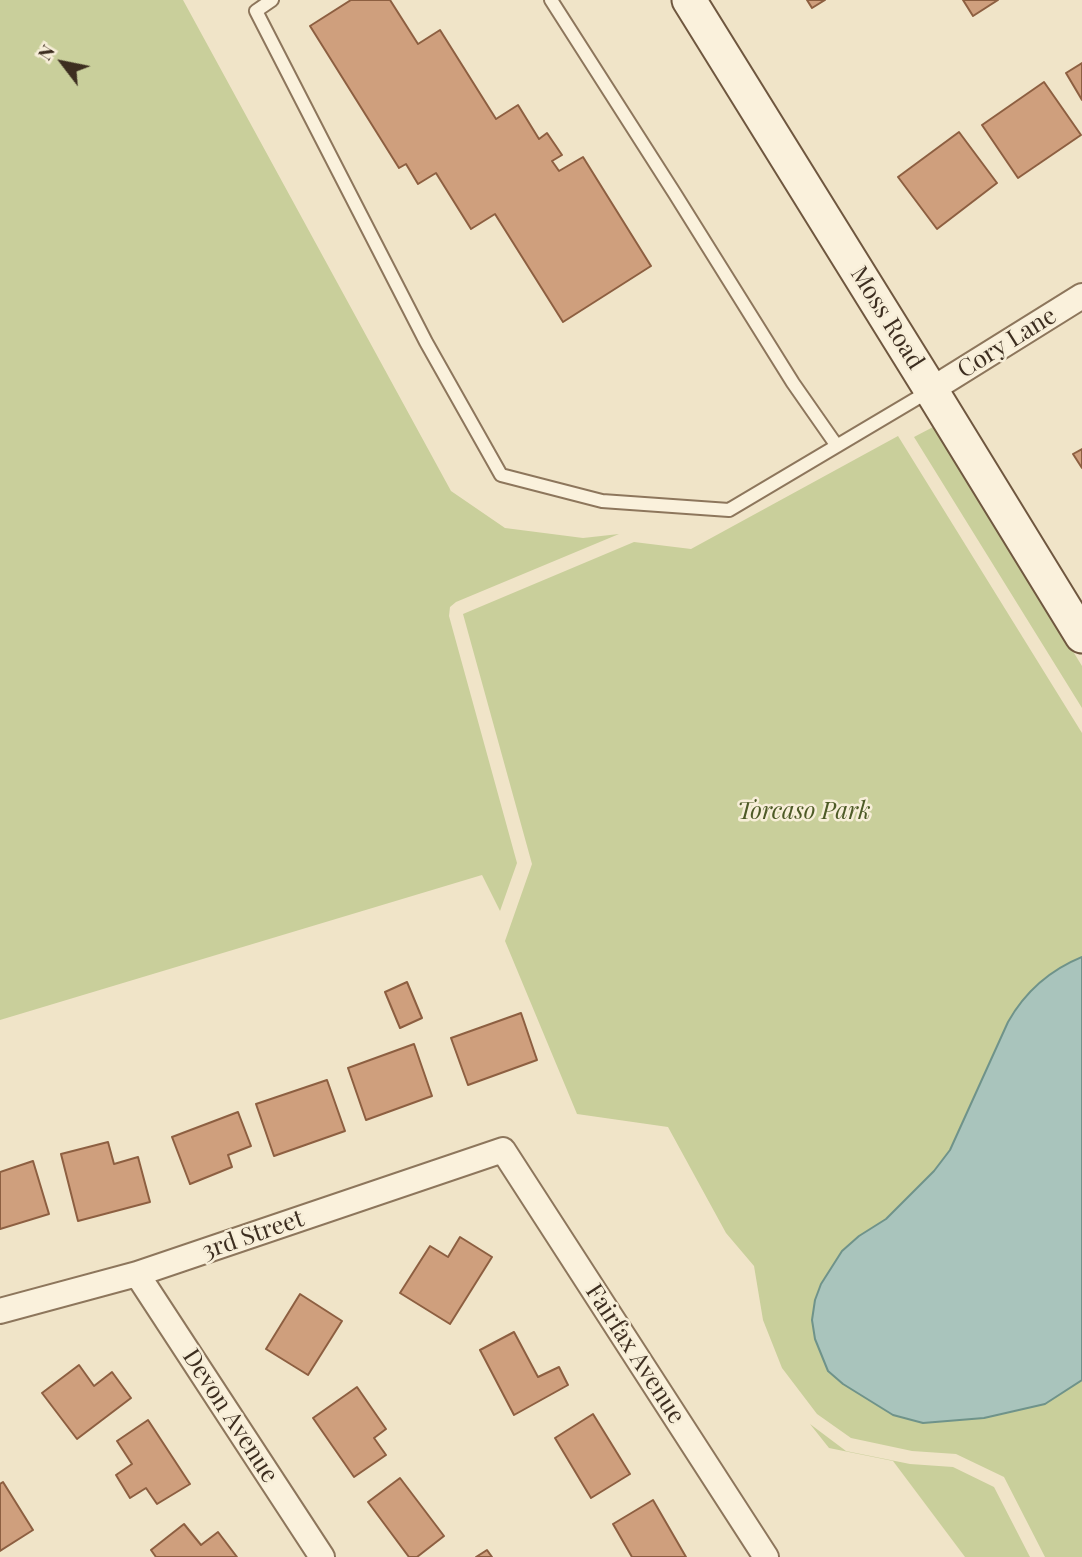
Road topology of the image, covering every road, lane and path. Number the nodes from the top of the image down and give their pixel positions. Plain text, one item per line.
1 (272, 0) edge
2 (551, 0) edge
3 (689, 0) edge
4 (1082, 296) edge
5 (931, 390) junction
6 (837, 446) junction
7 (1082, 636) edge
8 (503, 1150) joint
9 (137, 1274) junction
10 (0, 1311) edge
11 (322, 1557) edge
12 (766, 1557) edge

1 - 6 lane
2 - 6 lane
3 - 5 street, Moss Road
4 - 5 street, Cory Lane
5 - 6 lane
5 - 7 street, Moss Road
8 - 9 street, 3rd Street
8 - 12 street, Fairfax Avenue
9 - 10 street, 3rd Street
9 - 11 street, Devon Avenue

